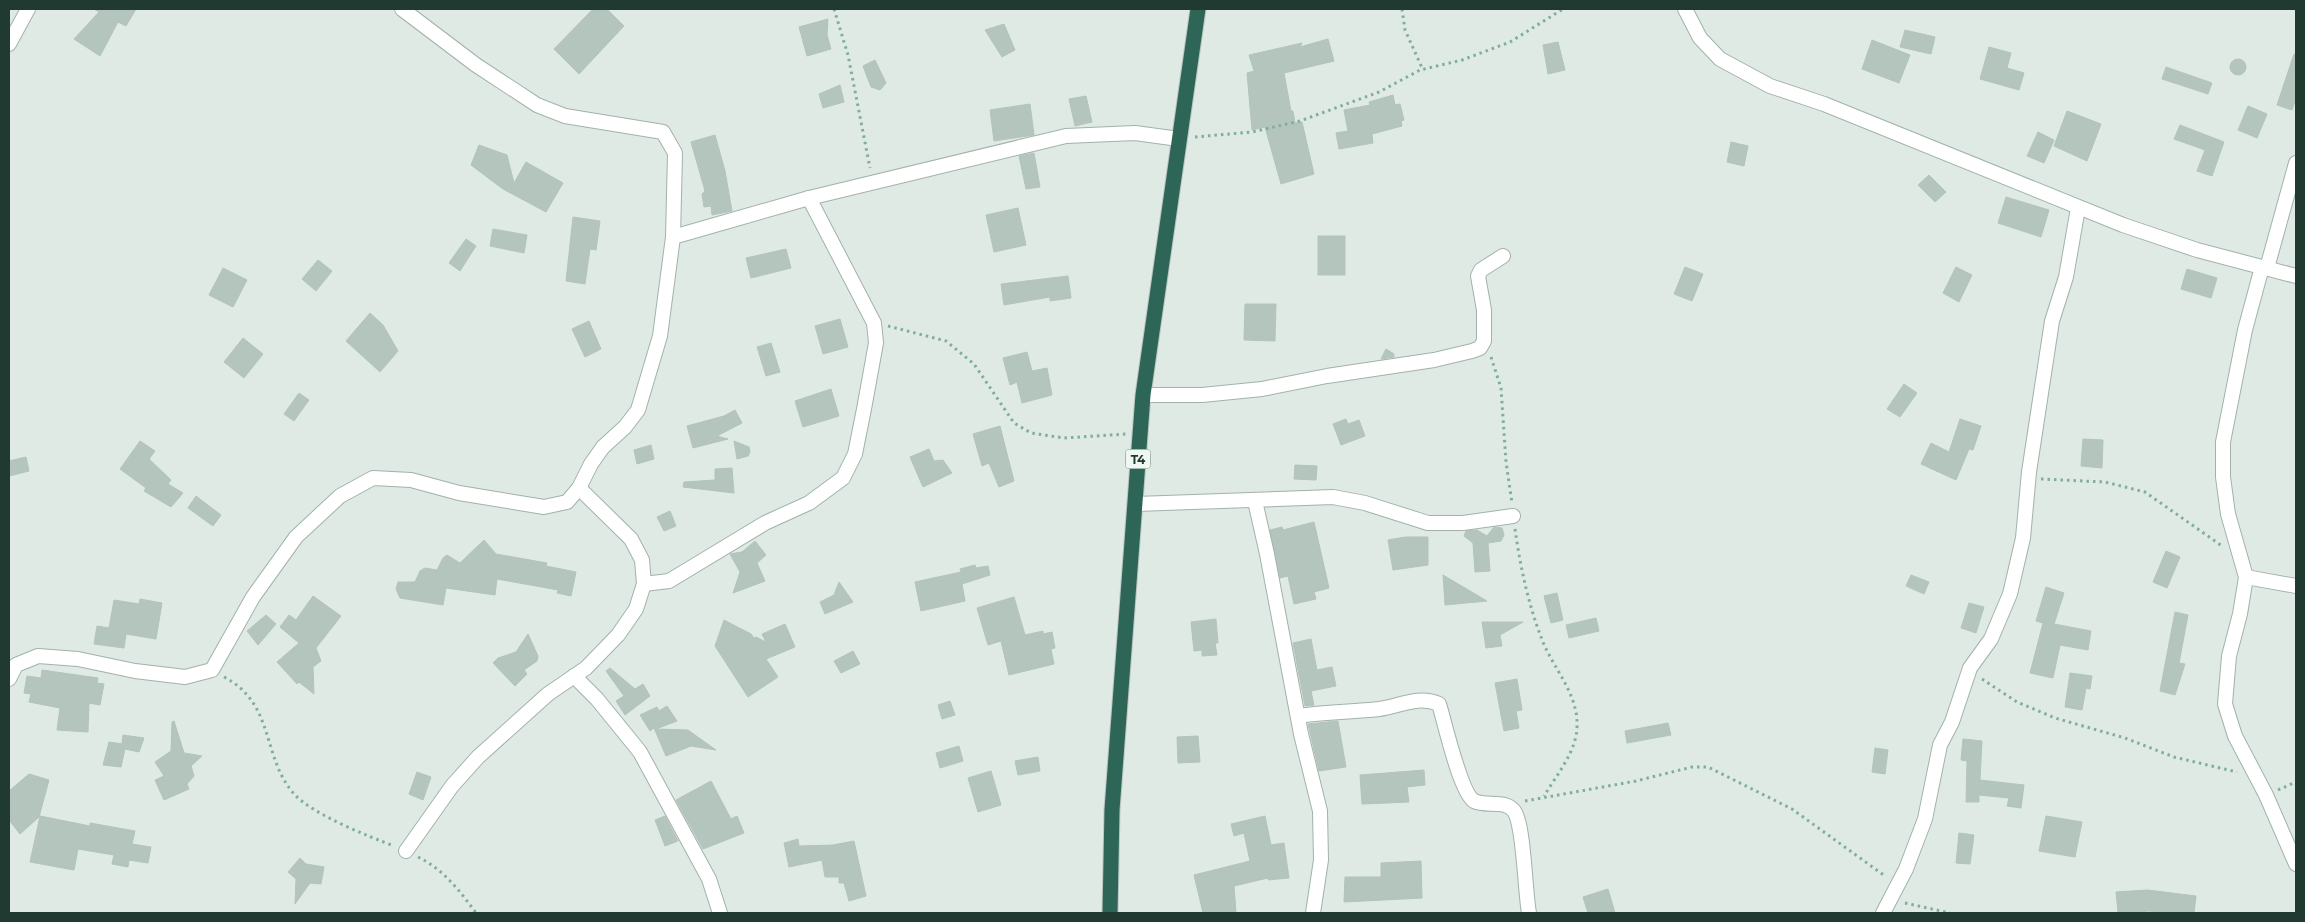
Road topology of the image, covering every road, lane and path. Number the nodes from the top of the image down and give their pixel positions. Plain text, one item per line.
1 (28, 9) edge
2 (402, 9) edge
3 (834, 9) edge
4 (1198, 9) edge
5 (1402, 9) edge
6 (1563, 9) edge
7 (1685, 9) edge
8 (9, 44) edge
9 (1423, 70) junction
10 (1179, 138) junction
11 (2296, 163) edge
12 (874, 183) junction
13 (809, 198) junction
14 (2078, 208) junction
15 (673, 237) junction
16 (1503, 256) dead end
17 (2265, 268) junction
18 (2296, 276) edge
19 (874, 323) junction
20 (1484, 341) junction
21 (1143, 395) junction
22 (1140, 433) junction
23 (2028, 478) junction
24 (579, 488) junction
25 (1255, 500) junction
26 (1136, 504) junction
27 (1513, 516) junction
28 (2241, 558) junction
29 (2246, 577) junction
30 (644, 584) junction
31 (2296, 586) edge
32 (1970, 668) junction
33 (212, 670) junction
34 (574, 676) junction
35 (9, 679) edge
36 (1298, 716) junction
37 (2257, 778) junction
38 (1544, 796) junction
39 (1509, 806) junction
40 (406, 851) junction
41 (2296, 864) edge
42 (1898, 886) junction
43 (1890, 900) junction
44 (476, 913) edge
45 (720, 913) edge
46 (1110, 913) edge
47 (1313, 913) edge
48 (1529, 913) edge
49 (1884, 913) edge
50 (1950, 913) edge

1 - 8 street
2 - 15 street
3 - 12 path
4 - 10 highway, T4
5 - 9 path
6 - 9 path
7 - 14 street
9 - 10 path
10 - 12 street
10 - 21 highway, T4
11 - 17 street
12 - 13 street
13 - 15 street
13 - 19 street
14 - 17 street
14 - 23 street
15 - 24 street
16 - 20 street
17 - 18 street
17 - 28 street
19 - 22 path
19 - 30 street
20 - 21 street
20 - 27 path
21 - 22 highway, T4
22 - 26 highway, T4
23 - 28 path
23 - 32 street
24 - 30 street
24 - 33 street
25 - 26 street
25 - 27 street
25 - 36 street
26 - 46 highway, T4
27 - 38 path
28 - 29 street
29 - 31 street
29 - 37 street
30 - 34 street
32 - 37 path
32 - 42 street
33 - 35 street
33 - 40 path
34 - 40 street
34 - 45 street
36 - 39 street
36 - 47 street
37 - 41 street
38 - 39 path
38 - 42 path
39 - 48 street
40 - 44 path
42 - 43 street
43 - 49 street
43 - 50 path

